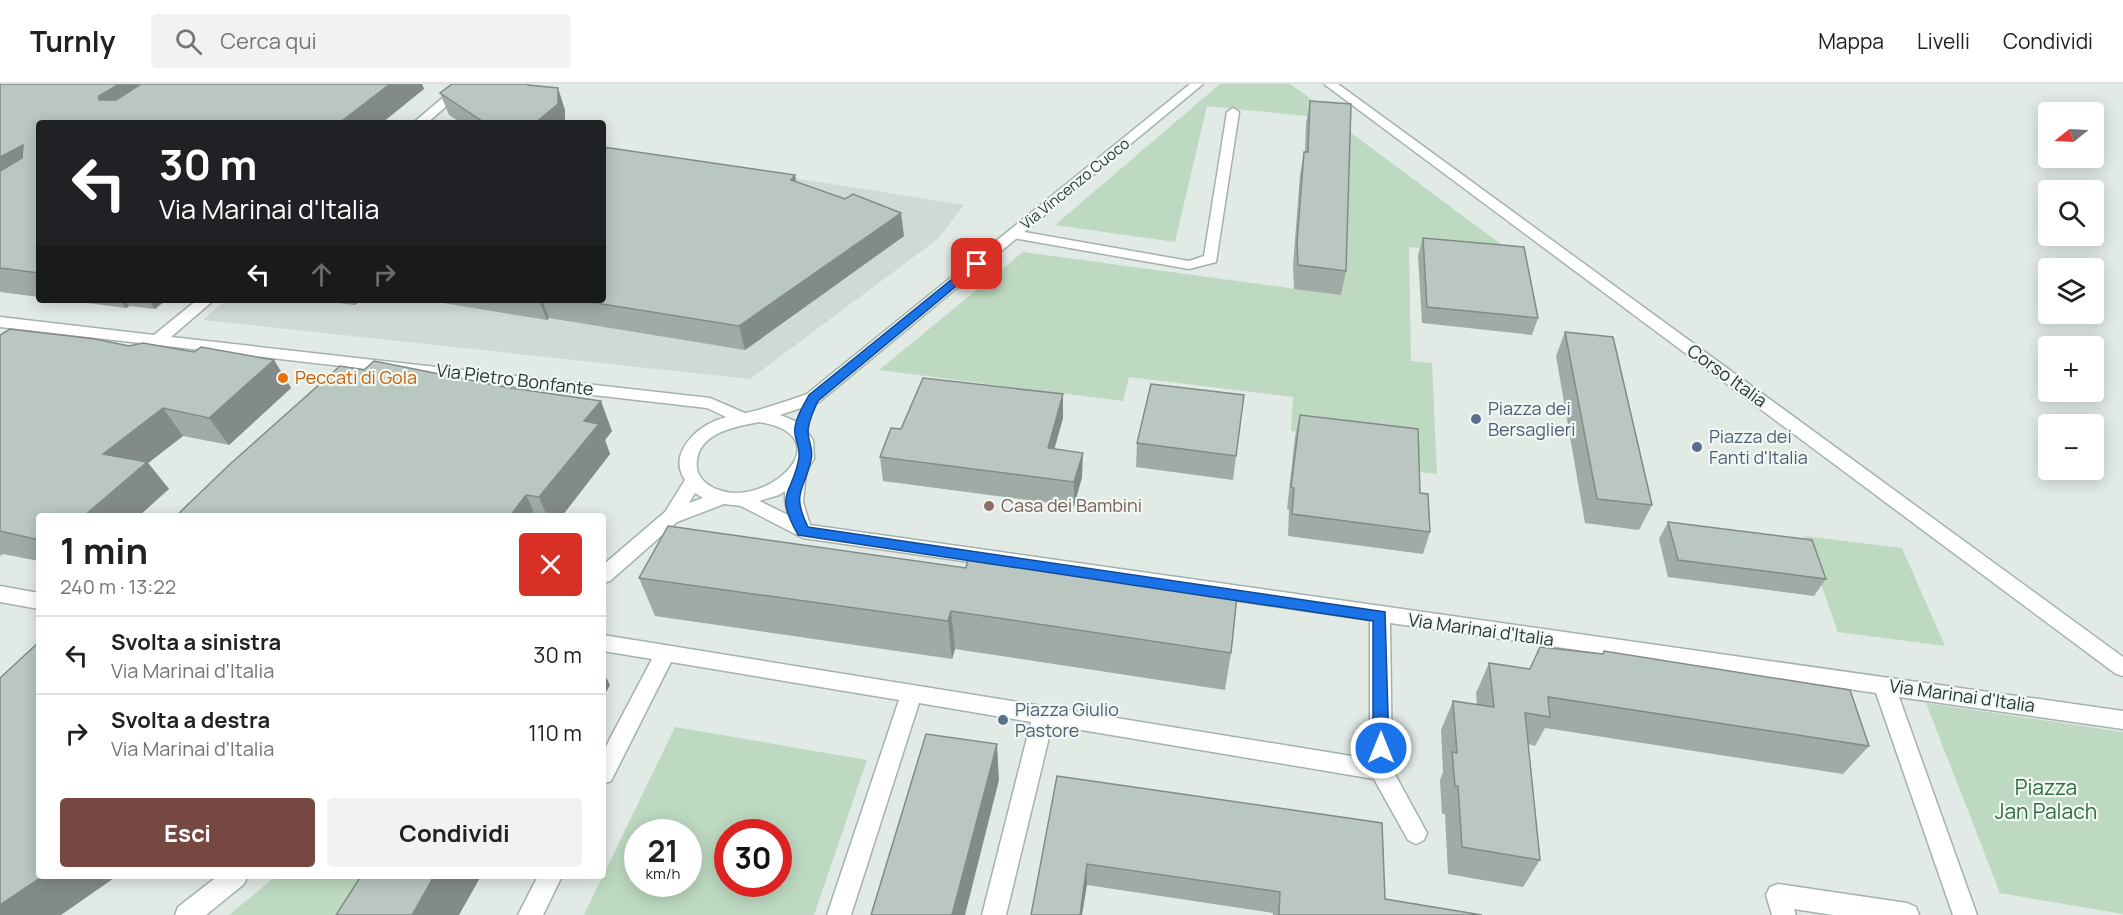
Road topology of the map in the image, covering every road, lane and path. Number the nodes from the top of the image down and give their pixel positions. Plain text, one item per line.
1 (466, 84) edge
2 (1197, 84) edge
3 (1330, 84) edge
4 (1233, 112) dead end
5 (423, 120) edge
6 (1013, 234) junction
7 (202, 303) edge
8 (0, 322) edge
9 (42, 327) junction
10 (158, 339) junction
11 (19, 344) edge
12 (354, 361) junction
13 (334, 380) edge
14 (813, 398) junction
15 (759, 416) junction
16 (741, 418) junction
17 (801, 434) junction
18 (797, 473) junction
19 (692, 483) junction
20 (722, 498) junction
21 (743, 499) junction
22 (671, 517) junction
23 (803, 531) junction
24 (606, 573) edge
25 (0, 594) edge
26 (36, 600) edge
27 (1380, 616) junction
28 (606, 643) edge
29 (665, 653) junction
30 (2123, 668) edge
31 (1884, 685) junction
32 (912, 693) junction
33 (1044, 714) junction
34 (2123, 720) edge
35 (606, 768) edge
36 (1381, 770) junction
37 (1416, 833) dead end
38 (232, 879) edge
39 (548, 879) edge
40 (187, 915) edge
41 (530, 915) edge
42 (839, 915) edge
43 (994, 915) edge
44 (1784, 915) edge
45 (1907, 915) edge
46 (1965, 915) edge

1 - 5 street
2 - 6 street, Via Vincenzo Cuoco
3 - 30 street, Corso Italia
4 - 6 street
6 - 14 street, Via Vincenzo Cuoco
7 - 10 street
8 - 9 street, Via Pietro Bonfante
9 - 10 street, Via Pietro Bonfante
9 - 11 street
10 - 12 street, Via Pietro Bonfante
12 - 13 street
12 - 16 street, Via Pietro Bonfante
14 - 15 street, Via Vincenzo Cuoco
14 - 17 street
15 - 16 street
15 - 17 street
16 - 19 street
17 - 18 street
18 - 21 street
18 - 23 street
19 - 20 street
19 - 22 street
20 - 21 street
20 - 22 street
21 - 23 street, Via Marinai d'Italia
22 - 24 street
23 - 27 street, Via Marinai d'Italia
25 - 26 street
27 - 31 street, Via Marinai d'Italia
27 - 36 street
28 - 29 street
29 - 32 street
29 - 35 street
31 - 34 street, Via Marinai d'Italia
31 - 46 street
32 - 33 street
32 - 42 street
33 - 36 street
33 - 43 street
36 - 37 street
38 - 40 street
39 - 41 street
44 - 45 street

